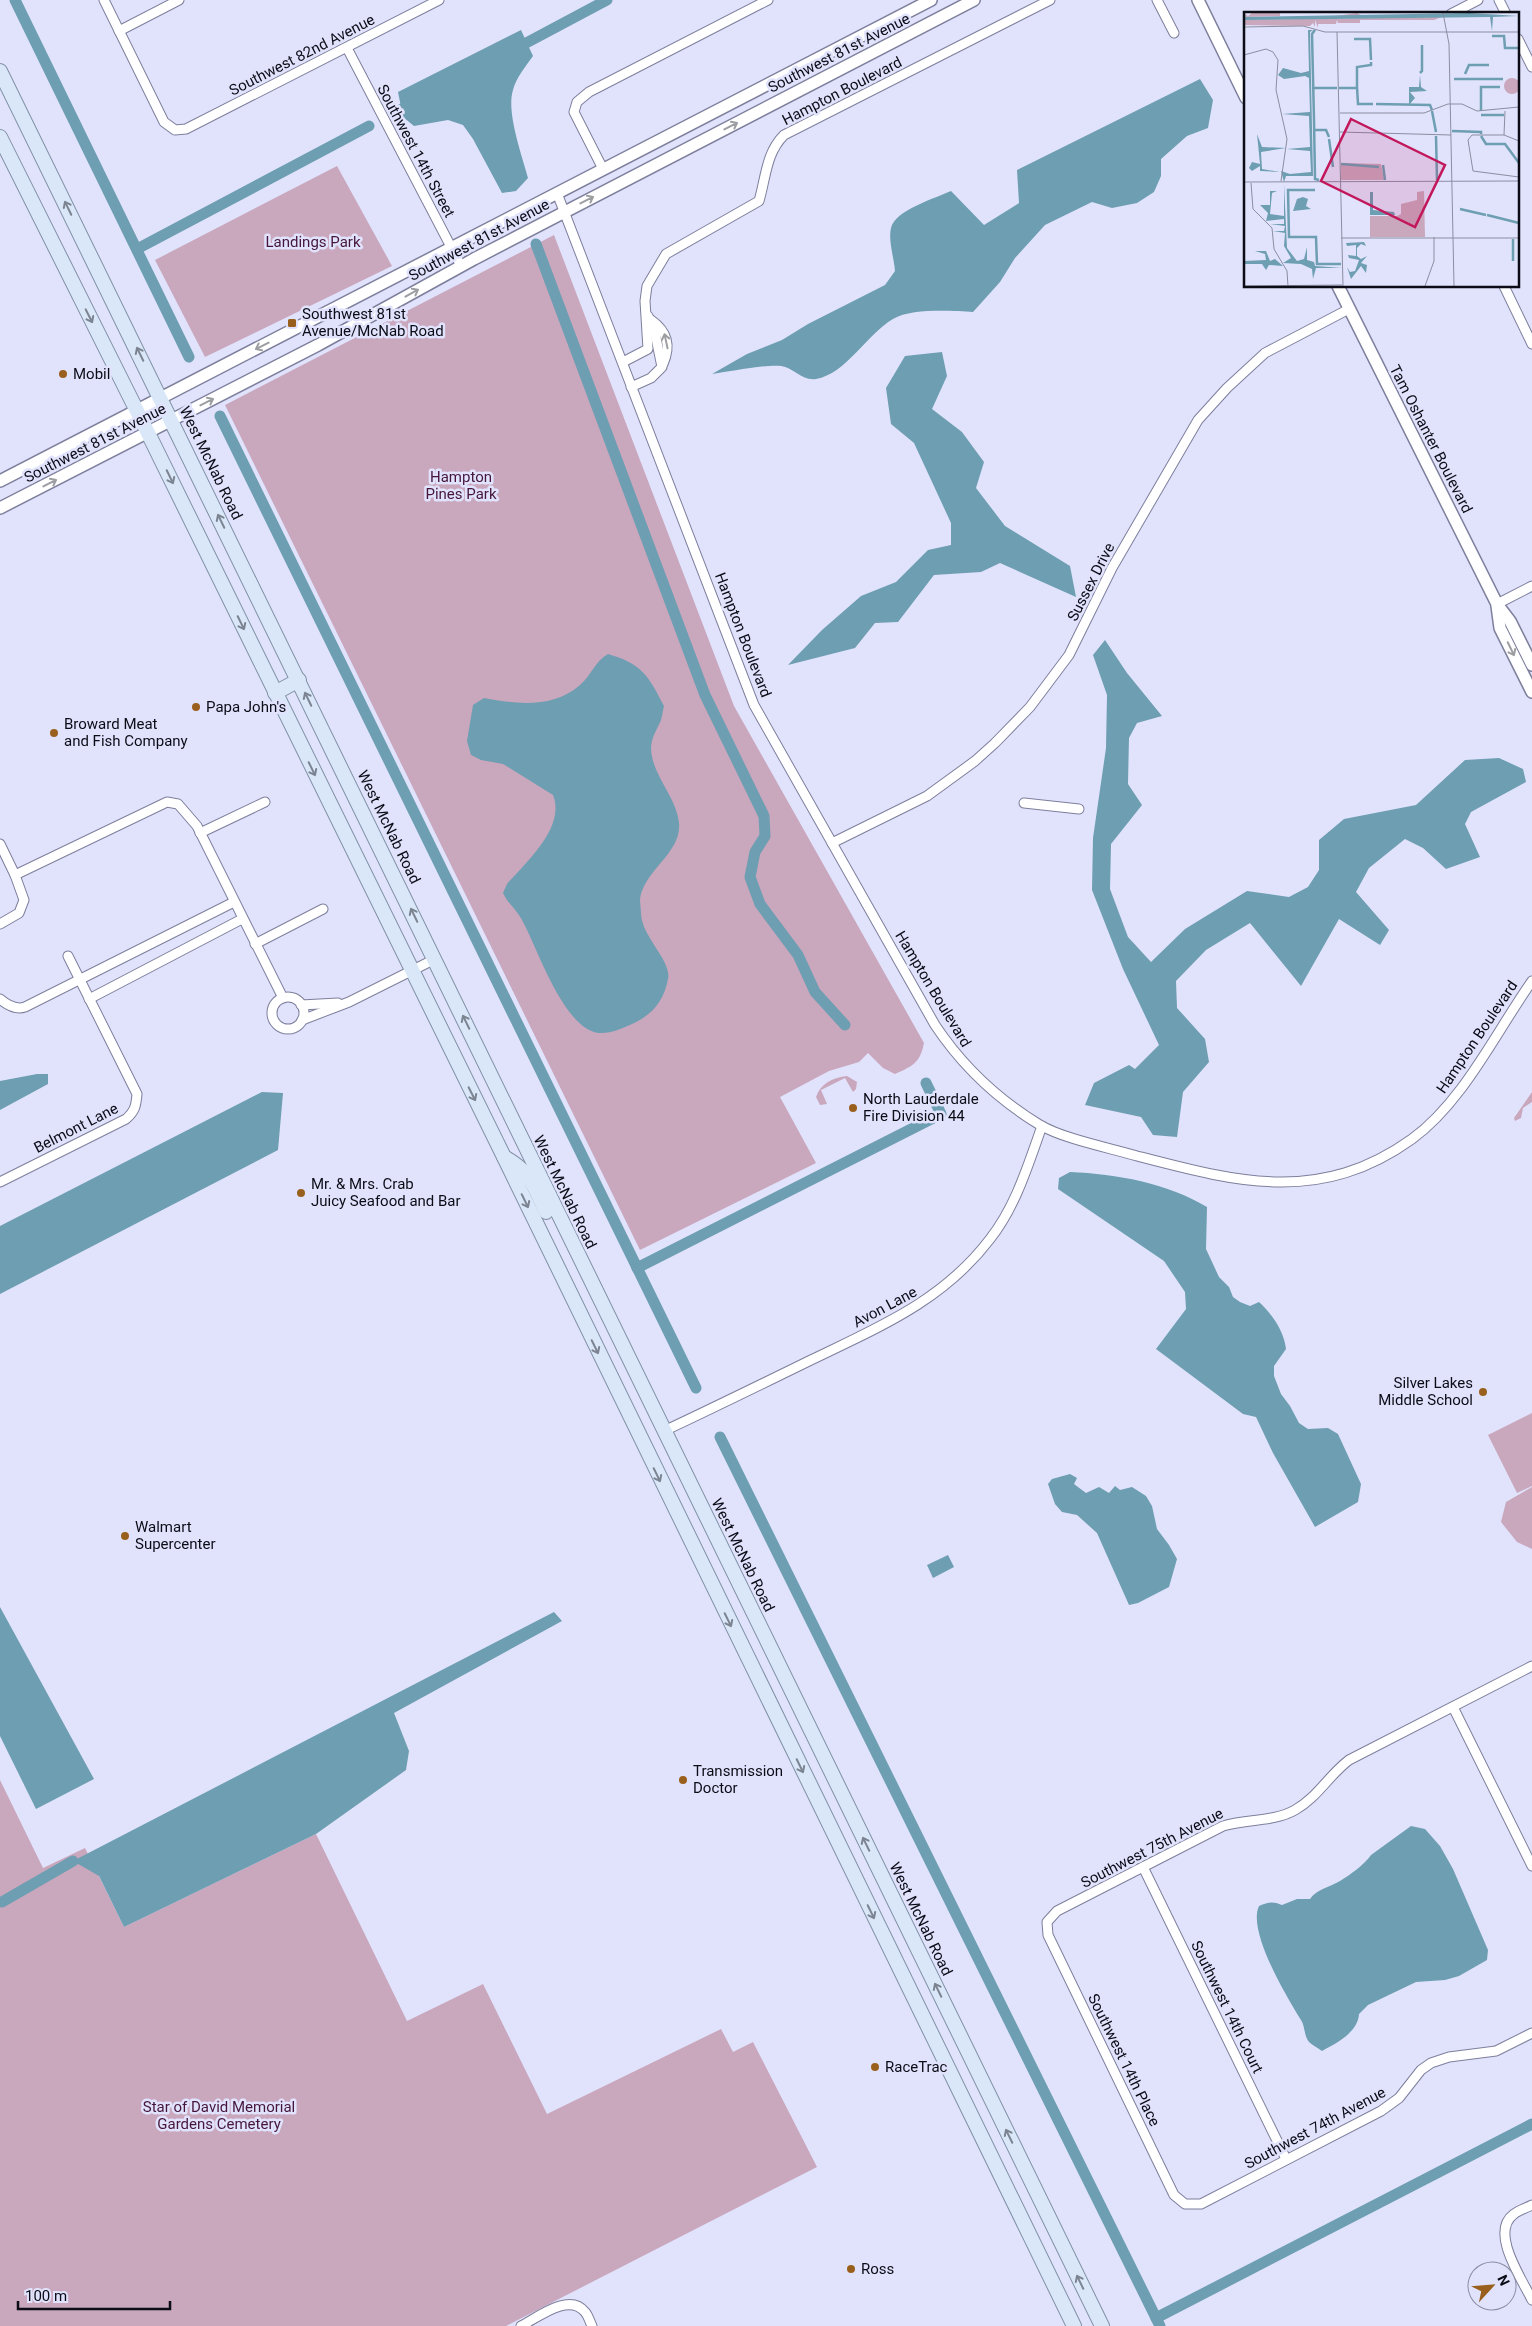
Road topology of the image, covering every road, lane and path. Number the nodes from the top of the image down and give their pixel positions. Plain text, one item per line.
1 (104, 0) edge
2 (179, 0) edge
3 (439, 0) edge
4 (768, 0) edge
5 (931, 0) edge
6 (974, 0) edge
7 (1050, 0) edge
8 (1157, 0) edge
9 (1198, 0) edge
10 (1478, 0) edge
11 (1499, 0) edge
12 (1455, 12) edge
13 (1505, 12) edge
14 (120, 31) junction
15 (1174, 33) dead end
16 (1520, 43) edge
17 (347, 48) junction
18 (1532, 67) edge
19 (0, 71) edge
20 (1244, 94) edge
21 (0, 136) edge
22 (603, 169) junction
23 (557, 193) junction
24 (565, 211) junction
25 (451, 248) junction
26 (461, 266) junction
27 (1339, 288) edge
28 (1505, 288) edge
29 (1349, 309) junction
30 (649, 317) junction
31 (1532, 344) edge
32 (622, 362) junction
33 (632, 387) junction
34 (161, 398) junction
35 (137, 410) junction
36 (172, 420) junction
37 (148, 433) junction
38 (0, 480) edge
39 (0, 508) edge
40 (1532, 586) edge
41 (1497, 604) junction
42 (1532, 665) edge
43 (299, 680) junction
44 (1532, 692) edge
45 (275, 693) junction
46 (264, 802) dead end
47 (1024, 803) dead end
48 (1079, 809) dead end
49 (200, 833) junction
50 (832, 843) junction
51 (0, 844) edge
52 (15, 875) junction
53 (234, 902) junction
54 (323, 910) dead end
55 (242, 919) junction
56 (0, 924) edge
57 (255, 944) junction
58 (68, 956) dead end
59 (435, 958) junction
60 (411, 971) junction
61 (79, 980) junction
62 (1532, 981) edge
63 (283, 998) junction
64 (0, 999) edge
65 (89, 999) junction
66 (348, 1002) junction
67 (301, 1005) junction
68 (302, 1020) junction
69 (1042, 1126) junction
70 (504, 1157) junction
71 (0, 1182) edge
72 (576, 1251) junction
73 (664, 1431) junction
74 (1532, 1666) edge
75 (1453, 1707) junction
76 (1532, 1866) edge
77 (1143, 1867) junction
78 (1047, 1922) joint
79 (1532, 2033) edge
80 (1286, 2159) junction
81 (1185, 2204) joint
82 (1532, 2205) edge
83 (1532, 2300) edge
84 (521, 2326) edge
85 (592, 2326) edge
86 (1074, 2326) edge
87 (1102, 2326) edge

1 - 14 street
2 - 14 street
3 - 17 street, Southwest 82nd Avenue
4 - 22 street
5 - 22 street, Southwest 81st Avenue
24 -> 6 street, Southwest 81st Avenue
7 - 30 street, Hampton Boulevard
8 - 15 street
9 - 20 street
10 - 12 street
11 - 13 street
14 - 17 street, Southwest 82nd Avenue
16 - 18 street
17 - 25 street, Southwest 14th Street
34 -> 19 main road, West McNab Road
21 -> 35 main road
22 - 23 street, Southwest 81st Avenue
23 - 24 street, Hampton Boulevard
23 - 25 street, Southwest 81st Avenue
24 - 26 street, Southwest 81st Avenue
24 - 32 street, Hampton Boulevard
25 - 26 street, Southwest 14th Street
25 -> 34 street, Southwest 81st Avenue
36 -> 26 street, Southwest 81st Avenue
27 - 29 street, Tam Oshanter Boulevard
28 - 31 street
29 - 41 street, Tam Oshanter Boulevard
29 - 50 street, Sussex Drive
30 - 32 street, Hampton Boulevard
33 -> 30 street
32 - 33 street, Hampton Boulevard
33 - 50 street, Hampton Boulevard
34 - 35 street, Southwest 81st Avenue
34 - 36 main road, West McNab Road
35 - 37 main road
35 - 38 street, Southwest 81st Avenue
36 - 37 street, Southwest 81st Avenue
43 -> 36 main road, West McNab Road
39 -> 37 street, Southwest 81st Avenue
37 -> 45 main road
40 - 41 street
41 - 42 street, Tam Oshanter Boulevard
41 -> 44 street, Tam Oshanter Boulevard
43 - 45 main road
59 -> 43 main road, West McNab Road
45 -> 60 main road
46 - 49 street
47 - 48 street
49 - 52 street
49 - 53 street
50 - 69 street, Hampton Boulevard
51 - 52 street
52 - 56 street
53 - 55 street
53 - 61 street
54 - 57 street
55 - 57 street
55 - 65 street
57 - 63 street
58 - 61 street, Belmont Lane
59 - 60 street
72 -> 59 main road, West McNab Road
60 - 66 street
60 -> 70 main road
61 - 64 street
61 - 65 street, Belmont Lane
62 - 69 street, Hampton Boulevard
63 - 67 street
63 - 68 street
65 - 71 street, Belmont Lane
66 - 67 street
66 - 68 street
67 - 68 street
69 - 73 street, Avon Lane
70 - 72 main road
70 -> 86 main road
72 - 73 main road, West McNab Road
87 -> 73 main road, West McNab Road
74 - 75 street, Southwest 75th Avenue
75 - 76 street
75 - 77 street, Southwest 75th Avenue
77 - 78 street, Southwest 75th Avenue
77 - 80 street, Southwest 14th Court
78 - 81 street, Southwest 14th Place
79 - 80 street, Southwest 74th Avenue
80 - 81 street, Southwest 74th Avenue
82 - 83 street
84 - 85 street

